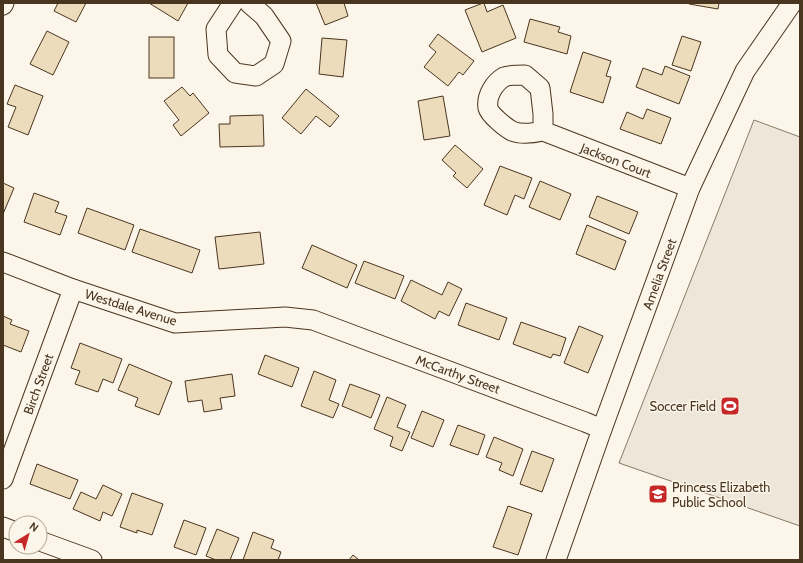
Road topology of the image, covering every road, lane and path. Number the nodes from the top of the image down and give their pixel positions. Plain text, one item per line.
1 (233, 3) edge
2 (249, 3) edge
3 (792, 3) edge
4 (543, 131) dead end
5 (690, 188) junction
6 (3, 262) edge
7 (74, 289) junction
8 (313, 320) joint
9 (602, 429) junction
10 (3, 479) edge
11 (48, 544) edge
12 (92, 560) edge
13 (556, 560) edge

1 - 2 street
3 - 5 street, Amelia Street
4 - 5 street, Jackson Court
5 - 9 street, Amelia Street
6 - 7 street, Westdale Avenue
7 - 8 street, Westdale Avenue
7 - 10 street, Birch Street
8 - 9 street, McCarthy Street
9 - 13 street, Amelia Street
11 - 12 street

